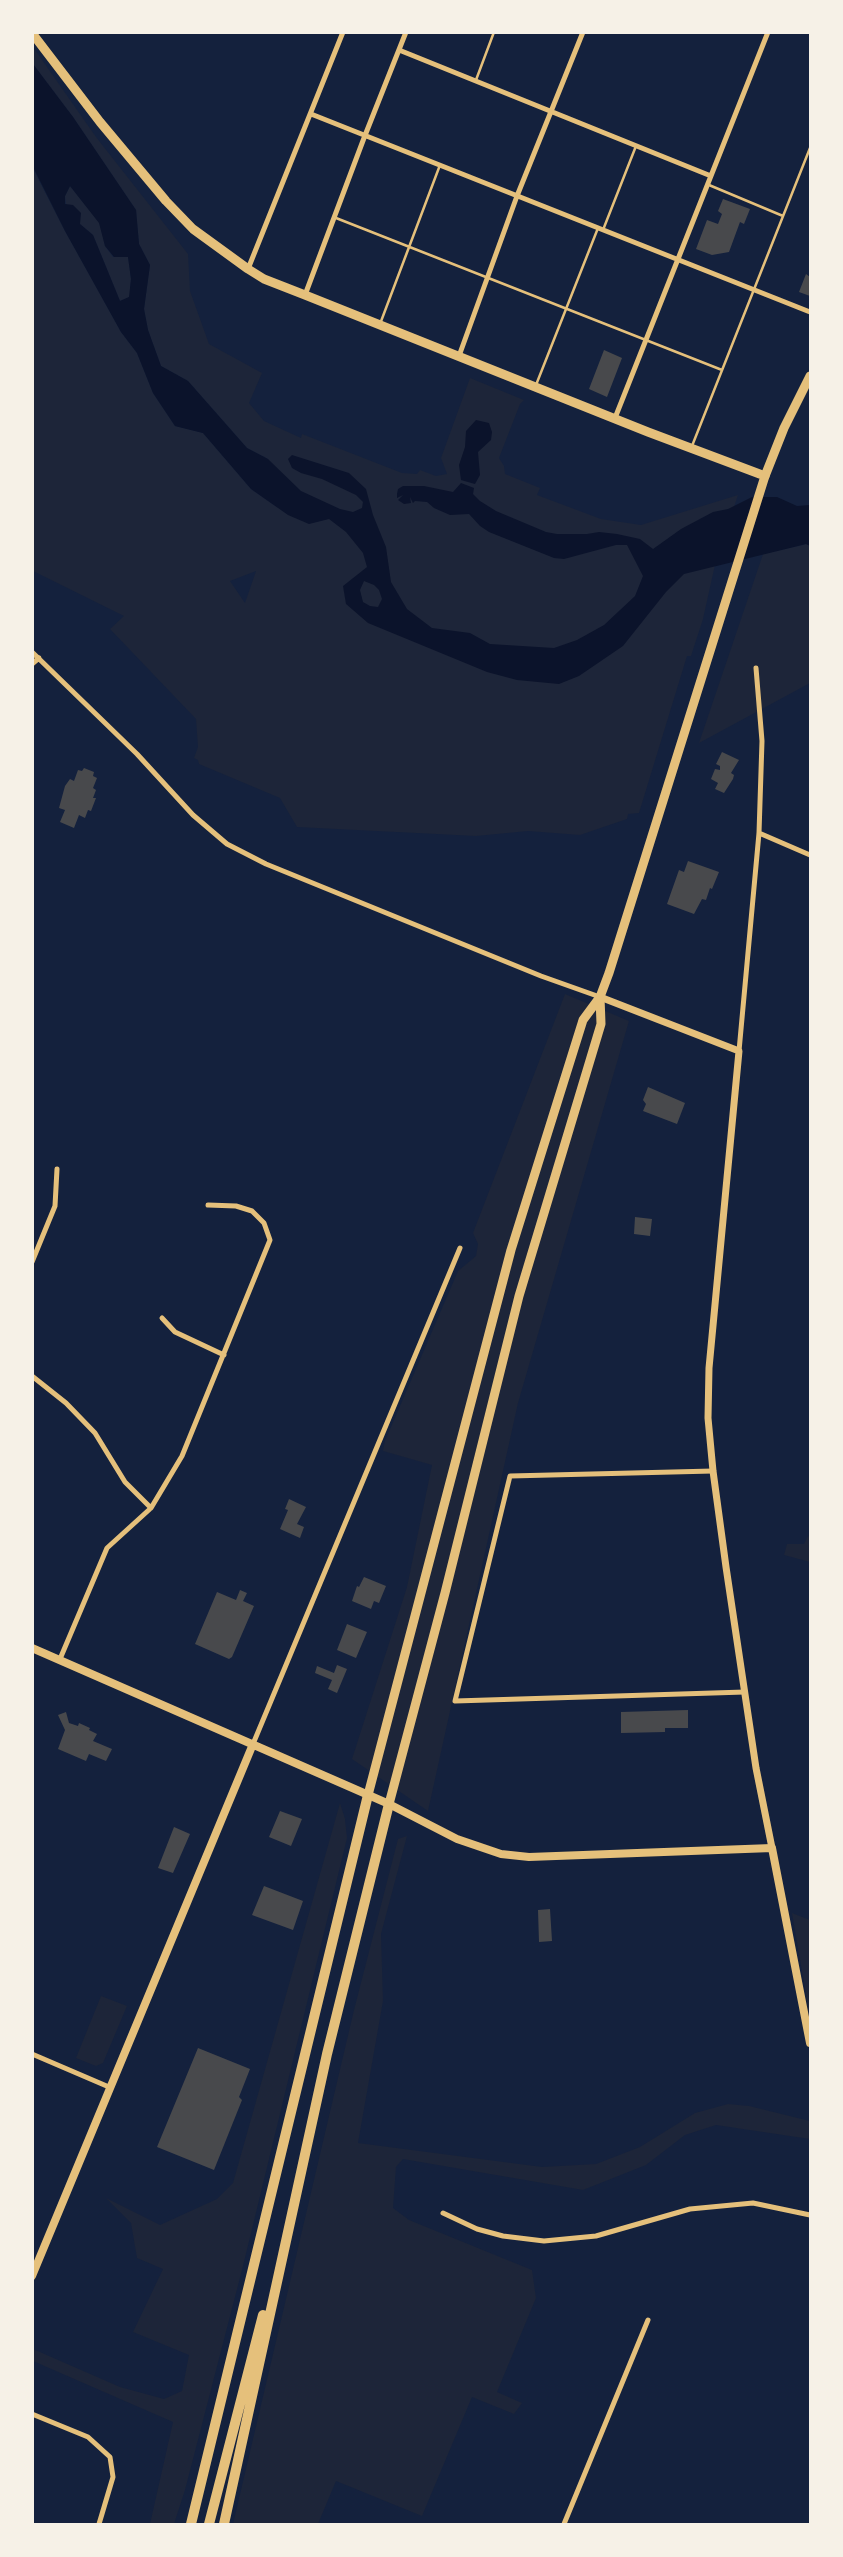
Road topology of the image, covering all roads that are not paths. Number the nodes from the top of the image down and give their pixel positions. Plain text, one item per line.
1 (343, 32) edge
2 (406, 32) edge
3 (494, 32) edge
4 (583, 32) edge
5 (768, 32) edge
6 (32, 33) edge
7 (400, 50) junction
8 (476, 81) junction
9 (550, 112) junction
10 (311, 114) junction
11 (365, 136) junction
12 (636, 146) junction
13 (810, 148) edge
14 (440, 165) junction
15 (711, 176) junction
16 (708, 184) junction
17 (517, 196) junction
18 (783, 216) junction
19 (334, 217) junction
20 (601, 229) junction
21 (409, 246) junction
22 (677, 260) junction
23 (248, 269) junction
24 (488, 278) junction
25 (753, 290) junction
26 (305, 295) junction
27 (566, 309) junction
28 (810, 312) edge
29 (380, 325) junction
30 (645, 341) junction
31 (459, 356) junction
32 (722, 370) junction
33 (810, 376) edge
34 (535, 387) junction
35 (615, 418) junction
36 (692, 449) junction
37 (765, 476) junction
38 (32, 652) edge
39 (38, 658) junction
40 (32, 664) edge
41 (756, 668) dead end
42 (759, 834) junction
43 (810, 855) edge
44 (600, 997) junction
45 (738, 1050) junction
46 (57, 1169) dead end
47 (208, 1205) dead end
48 (460, 1248) dead end
49 (32, 1262) edge
50 (162, 1318) dead end
51 (224, 1355) junction
52 (32, 1376) edge
53 (713, 1471) junction
54 (151, 1508) junction
55 (32, 1648) edge
56 (60, 1659) junction
57 (745, 1692) junction
58 (253, 1744) junction
59 (368, 1795) junction
60 (389, 1804) junction
61 (772, 1848) junction
62 (810, 2043) edge
63 (32, 2054) edge
64 (109, 2087) junction
65 (443, 2213) dead end
66 (810, 2215) edge
67 (278, 2270) junction
68 (32, 2276) edge
69 (648, 2320) dead end
70 (32, 2414) edge
71 (99, 2524) edge
72 (191, 2524) edge
73 (209, 2524) edge
74 (224, 2524) edge
75 (564, 2524) edge

1 - 10 street
2 - 7 street
3 - 8 lane
4 - 9 street
5 - 15 street
6 - 23 main road
7 - 8 street
7 - 11 street
8 - 9 street
9 - 12 street
9 - 17 street
10 - 11 street
10 - 23 street
11 - 14 street
11 - 19 street
12 - 15 street
12 - 20 lane
13 - 18 lane
14 - 17 street
14 - 21 lane
15 - 16 street
16 - 18 lane
16 - 22 street
17 - 20 street
17 - 24 street
18 - 25 lane
19 - 21 lane
19 - 26 street
20 - 22 street
20 - 27 lane
21 - 24 lane
21 - 29 lane
22 - 25 street
22 - 30 street
23 - 26 main road
24 - 27 lane
24 - 31 street
25 - 28 street
25 - 32 lane
26 - 29 main road
27 - 30 lane
27 - 34 lane
29 - 31 main road
30 - 32 lane
30 - 35 street
31 - 34 main road
32 - 36 lane
33 - 37 main road
34 - 35 main road
35 - 36 main road
36 - 37 main road
37 - 44 main road
38 - 39 street
39 - 40 street
39 - 44 street
41 - 42 street
42 - 43 street
42 - 45 street
44 - 45 street
44 - 59 main road
44 - 60 main road
45 - 53 street
46 - 49 street
47 - 51 street
48 - 58 street
50 - 51 street
51 - 54 street
52 - 54 street
53 - 57 street
53 - 57 street
54 - 56 street
55 - 56 main road
56 - 58 main road
57 - 61 street
58 - 59 main road
58 - 64 main road
59 - 60 main road
59 - 72 highway
60 - 61 main road
60 - 67 highway
61 - 62 main road
63 - 64 street
64 - 68 main road
65 - 66 street
67 - 73 highway
67 - 74 highway
69 - 75 street
70 - 71 street

